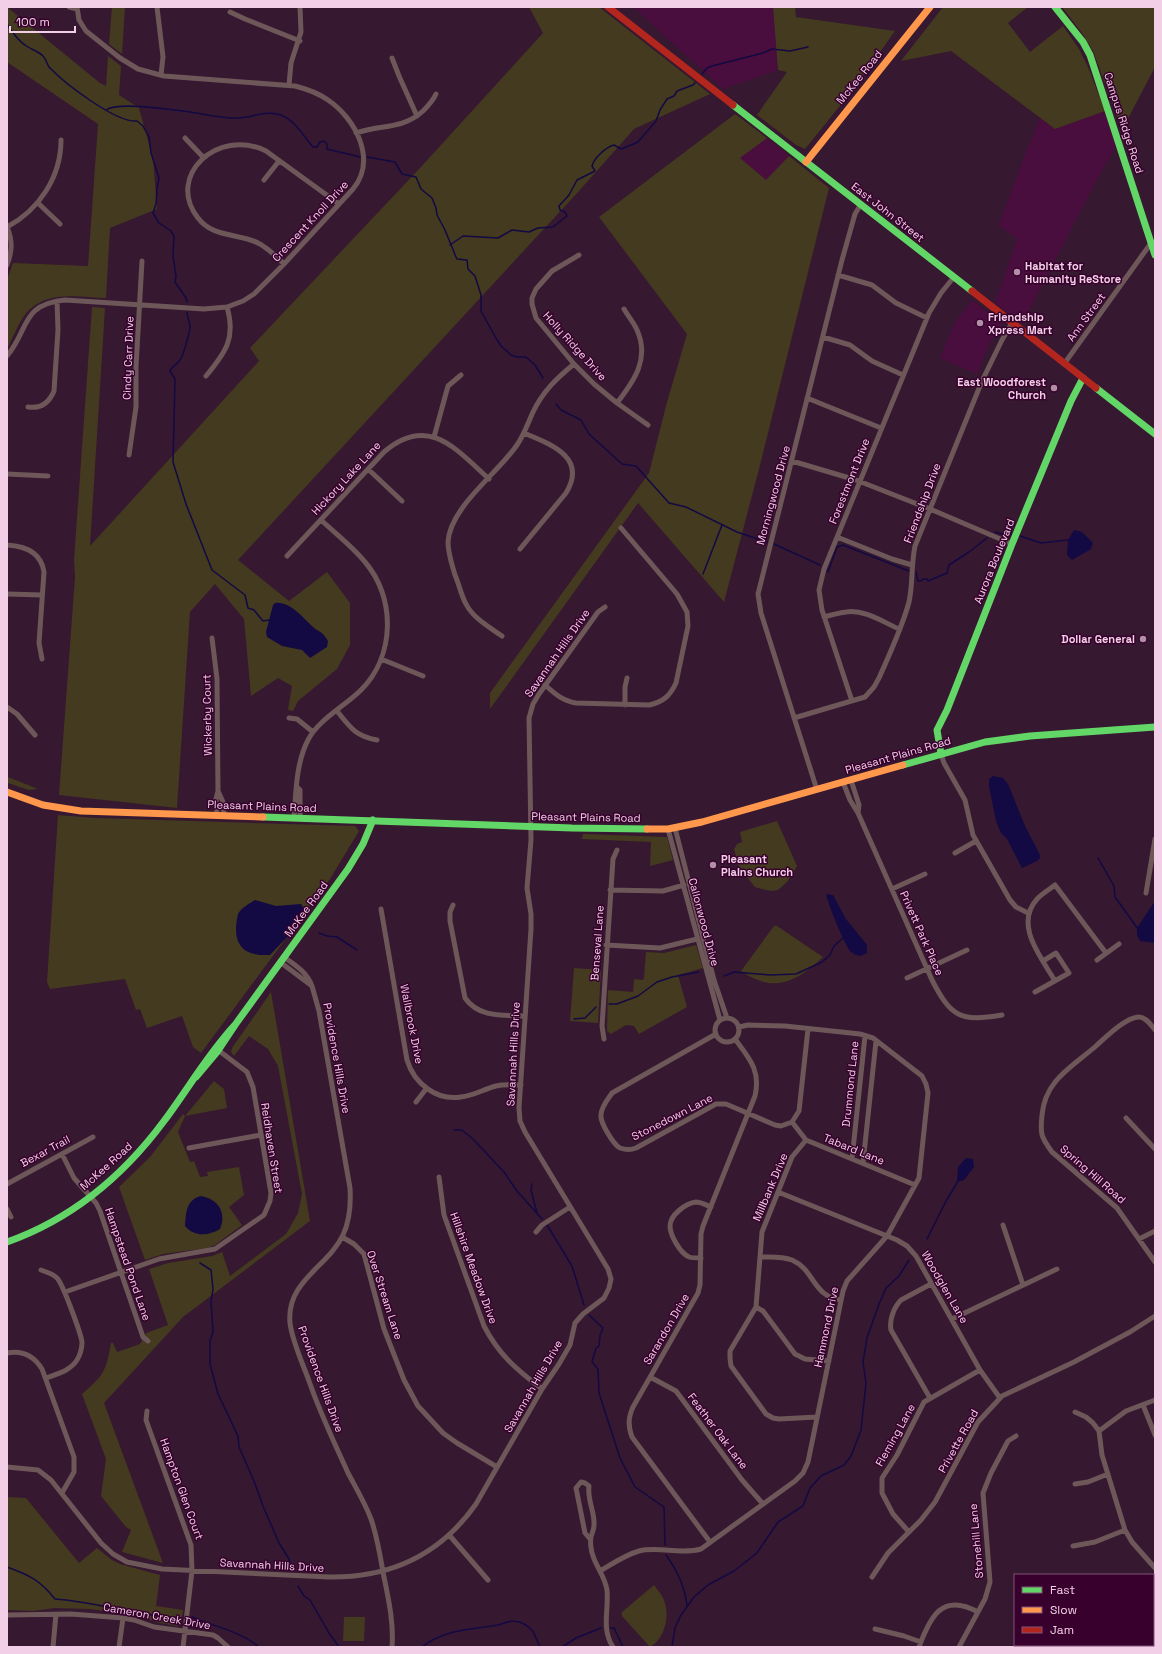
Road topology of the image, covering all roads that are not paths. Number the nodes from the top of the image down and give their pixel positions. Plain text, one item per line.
1 (69, 7) edge
2 (158, 7) edge
3 (300, 7) edge
4 (608, 7) edge
5 (930, 7) edge
6 (1055, 7) edge
7 (77, 8) edge
8 (230, 12) dead end
9 (300, 41) junction
10 (392, 58) dead end
11 (161, 75) junction
12 (289, 86) junction
13 (436, 94) dead end
14 (417, 116) junction
15 (356, 133) junction
16 (185, 138) dead end
17 (61, 140) dead end
18 (203, 157) junction
19 (279, 161) junction
20 (806, 162) junction
21 (264, 180) dead end
22 (38, 203) junction
23 (339, 204) junction
24 (861, 204) junction
25 (60, 224) dead end
26 (7, 227) edge
27 (1151, 243) junction
28 (579, 255) dead end
29 (1155, 255) edge
30 (142, 262) dead end
31 (284, 264) junction
32 (7, 266) edge
33 (838, 275) junction
34 (954, 277) junction
35 (57, 301) junction
36 (140, 305) junction
37 (227, 307) junction
38 (624, 309) dead end
39 (927, 318) junction
40 (1012, 323) junction
41 (823, 337) junction
42 (7, 356) edge
43 (574, 364) junction
44 (1064, 364) junction
45 (461, 375) dead end
46 (903, 375) junction
47 (206, 376) dead end
48 (1083, 378) junction
49 (807, 398) junction
50 (617, 403) junction
51 (28, 408) dead end
52 (648, 425) dead end
53 (881, 428) junction
54 (524, 433) junction
55 (1155, 434) edge
56 (434, 437) junction
57 (129, 455) dead end
58 (792, 461) junction
59 (368, 469) junction
60 (7, 474) edge
61 (48, 476) dead end
62 (489, 479) junction
63 (860, 481) junction
64 (402, 501) dead end
65 (930, 509) junction
66 (321, 520) junction
67 (621, 528) dead end
68 (837, 537) junction
69 (1012, 544) junction
70 (7, 545) edge
71 (520, 549) dead end
72 (287, 556) dead end
73 (912, 566) junction
74 (7, 594) edge
75 (42, 595) junction
76 (605, 607) dead end
77 (824, 617) junction
78 (899, 629) junction
79 (502, 636) dead end
80 (212, 638) dead end
81 (42, 659) dead end
82 (381, 659) junction
83 (423, 676) dead end
84 (627, 678) dead end
85 (545, 685) junction
86 (852, 701) junction
87 (625, 705) junction
88 (7, 707) edge
89 (337, 711) junction
90 (289, 718) dead end
91 (794, 718) junction
92 (1155, 727) edge
93 (313, 732) junction
94 (35, 735) dead end
95 (377, 740) dead end
96 (941, 754) junction
97 (852, 780) junction
98 (843, 782) junction
99 (817, 790) junction
100 (7, 792) edge
101 (858, 813) junction
102 (220, 815) junction
103 (297, 818) junction
104 (373, 820) junction
105 (530, 827) junction
106 (671, 828) junction
107 (1155, 839) edge
108 (976, 841) junction
109 (617, 850) dead end
110 (956, 853) dead end
111 (1153, 859) edge
112 (925, 874) dead end
113 (684, 885) junction
114 (892, 889) junction
115 (610, 890) junction
116 (1146, 893) dead end
117 (453, 905) dead end
118 (381, 909) dead end
119 (1028, 913) junction
120 (697, 940) junction
121 (1119, 944) dead end
122 (606, 945) junction
123 (967, 950) dead end
124 (1106, 953) junction
125 (282, 959) junction
126 (1097, 960) dead end
127 (1043, 961) junction
128 (927, 968) junction
129 (907, 978) dead end
130 (1055, 981) junction
131 (1035, 992) dead end
132 (1002, 1015) dead end
133 (525, 1016) junction
134 (727, 1018) junction
135 (720, 1020) junction
136 (234, 1025) junction
137 (739, 1027) junction
138 (808, 1028) junction
139 (1155, 1030) edge
140 (716, 1034) junction
141 (865, 1036) junction
142 (604, 1039) dead end
143 (735, 1039) junction
144 (876, 1041) junction
145 (218, 1050) junction
146 (196, 1077) junction
147 (521, 1085) junction
148 (426, 1089) junction
149 (416, 1102) dead end
150 (749, 1113) junction
151 (1126, 1118) dead end
152 (792, 1122) junction
153 (261, 1135) junction
154 (93, 1137) dead end
155 (806, 1140) junction
156 (189, 1148) dead end
157 (1155, 1149) edge
158 (62, 1154) junction
159 (852, 1159) junction
160 (863, 1163) junction
161 (439, 1177) dead end
162 (7, 1184) edge
163 (915, 1185) junction
164 (778, 1192) junction
165 (90, 1196) junction
166 (711, 1207) junction
167 (570, 1208) junction
168 (7, 1209) edge
169 (11, 1217) dead end
170 (1003, 1224) dead end
171 (1155, 1230) edge
172 (536, 1232) dead end
173 (887, 1236) junction
174 (342, 1238) junction
175 (1139, 1239) junction
176 (7, 1242) edge
177 (760, 1257) junction
178 (701, 1258) junction
179 (1155, 1262) edge
180 (1057, 1269) dead end
181 (41, 1270) dead end
182 (120, 1274) junction
183 (931, 1284) junction
184 (1023, 1285) junction
185 (65, 1292) junction
186 (841, 1300) junction
187 (756, 1307) junction
188 (1155, 1316) edge
189 (952, 1319) junction
190 (148, 1341) dead end
191 (7, 1353) edge
192 (829, 1361) junction
193 (980, 1370) junction
194 (650, 1377) junction
195 (46, 1378) junction
196 (542, 1389) junction
197 (930, 1398) junction
198 (1000, 1398) junction
199 (1155, 1400) edge
200 (1143, 1405) junction
201 (147, 1411) dead end
202 (1076, 1412) dead end
203 (817, 1417) junction
204 (1099, 1431) junction
205 (1155, 1435) edge
206 (1016, 1436) dead end
207 (7, 1467) edge
208 (498, 1467) junction
209 (1108, 1474) junction
210 (1075, 1484) dead end
211 (62, 1492) junction
212 (763, 1504) junction
213 (1125, 1530) junction
214 (909, 1532) junction
215 (450, 1536) junction
216 (590, 1539) junction
217 (710, 1542) junction
218 (1073, 1546) dead end
219 (1155, 1566) edge
220 (192, 1571) junction
221 (383, 1571) junction
222 (600, 1571) junction
223 (872, 1577) dead end
224 (488, 1580) dead end
225 (978, 1612) junction
226 (56, 1614) junction
227 (7, 1616) edge
228 (123, 1618) junction
229 (875, 1629) dead end
230 (184, 1631) junction
231 (920, 1644) edge
232 (53, 1647) edge
233 (119, 1647) edge
234 (182, 1647) edge
235 (228, 1647) edge
236 (392, 1647) edge
237 (613, 1647) edge
238 (959, 1647) edge

1 - 7 street
2 - 11 street
3 - 9 street
4 - 20 street, East John Street
5 - 20 street, McKee Road
6 - 27 street, Campus Ridge Road
7 - 11 street, Crescent Knoll Drive
8 - 9 street
9 - 12 street
10 - 14 street
11 - 12 street, Crescent Knoll Drive
12 - 15 street, Crescent Knoll Drive
13 - 14 street
14 - 15 street
15 - 23 street, Crescent Knoll Drive
16 - 18 street
17 - 22 street
18 - 19 street
18 - 31 street
19 - 21 street
19 - 23 street
20 - 24 street, East John Street
22 - 25 street
22 - 26 street
23 - 31 street, Crescent Knoll Drive
24 - 33 street, Morningwood Drive
24 - 34 street, East John Street
26 - 32 street
27 - 29 street, Campus Ridge Road
27 - 44 street, Ann Street
28 - 43 street, Holly Ridge Drive
30 - 36 street, Cindy Carr Drive
31 - 37 street, Crescent Knoll Drive
33 - 39 street
33 - 41 street, Morningwood Drive
34 - 39 street, Forestmont Drive
34 - 40 street, East John Street
35 - 36 street, Crescent Knoll Drive
35 - 42 street, Crescent Knoll Drive
35 - 51 street
36 - 37 street, Crescent Knoll Drive
36 - 57 street, Cindy Carr Drive
37 - 47 street
38 - 50 street
39 - 46 street, Forestmont Drive
40 - 44 street, East John Street
40 - 65 street, Friendship Drive
41 - 46 street
41 - 49 street, Morningwood Drive
43 - 50 street, Holly Ridge Drive
43 - 54 street
44 - 48 street, East John Street
45 - 56 street
46 - 53 street, Forestmont Drive
48 - 55 street, East John Street
48 - 69 street, Aurora Boulevard
49 - 53 street
49 - 58 street, Morningwood Drive
50 - 52 street, Holly Ridge Drive
53 - 63 street, Forestmont Drive
54 - 62 street
54 - 71 street
56 - 59 street, Hickory Lake Lane
56 - 62 street, Hickory Lake Lane
58 - 63 street
58 - 91 street, Morningwood Drive
59 - 64 street
59 - 66 street, Hickory Lake Lane
60 - 61 street
62 - 79 street
63 - 65 street
63 - 68 street, Forestmont Drive
65 - 69 street
65 - 73 street, Friendship Drive
66 - 72 street, Hickory Lake Lane
66 - 82 street
67 - 87 street
68 - 73 street
68 - 77 street, Forestmont Drive
69 - 96 street, Aurora Boulevard
70 - 75 street
73 - 78 street, Friendship Drive
74 - 75 street
75 - 81 street
76 - 85 street, Savannah Hills Drive
77 - 78 street
77 - 86 street, Forestmont Drive
78 - 86 street, Friendship Drive
80 - 102 street, Wickerby Court
82 - 83 street
82 - 89 street
84 - 87 street
85 - 87 street
85 - 105 street, Savannah Hills Drive
86 - 91 street, Friendship Drive
88 - 94 street
89 - 93 street
89 - 95 street
90 - 93 street
91 - 99 street, Morningwood Drive
92 - 96 street, Pleasant Plains Road
93 - 103 street
96 - 97 street, Pleasant Plains Road
96 - 108 street
97 - 98 street, Pleasant Plains Road
97 - 101 street, Privett Park Place
98 - 99 street, Pleasant Plains Road
98 - 101 street, Privett Park Place
99 - 106 street, Pleasant Plains Road
100 - 102 street, Pleasant Plains Road
101 - 114 street, Privett Park Place
102 - 103 street, Pleasant Plains Road
103 - 104 street, Pleasant Plains Road
104 - 105 street, Pleasant Plains Road
104 - 125 street, McKee Road
105 - 106 street, Pleasant Plains Road
105 - 133 street, Savannah Hills Drive
106 - 113 street, Callonwood Drive
106 - 134 street, Callonwood Drive
107 - 111 street
108 - 110 street
108 - 119 street
109 - 115 street, Benseval Lane
111 - 116 street
112 - 114 street
113 - 115 street
113 - 120 street, Callonwood Drive
114 - 128 street, Privett Park Place
115 - 122 street, Benseval Lane
117 - 133 street
118 - 148 street, Wallbrook Drive
119 - 124 street
119 - 127 street
120 - 122 street
120 - 135 street, Callonwood Drive
121 - 124 street
122 - 142 street, Benseval Lane
123 - 128 street
124 - 126 street
125 - 136 street, McKee Road
125 - 174 street, Providence Hills Drive
127 - 130 street
127 - 130 street
128 - 129 street
128 - 132 street, Privett Park Place
130 - 131 street
133 - 147 street, Savannah Hills Drive
134 - 135 street
134 - 137 street
135 - 140 street
136 - 145 street, McKee Road
136 - 146 street, McKee Road
137 - 138 street, Hammond Drive
137 - 143 street
138 - 141 street, Hammond Drive
138 - 152 street
139 - 175 street, Spring Hill Road
140 - 143 street
140 - 150 street, Stonedown Lane
141 - 144 street, Hammond Drive
141 - 159 street, Drummond Lane
143 - 150 street, Sarandon Drive
144 - 160 street, Drummond Lane
144 - 163 street, Hammond Drive
145 - 146 street, McKee Road
145 - 153 street, Reidhaven Street
146 - 165 street, McKee Road
147 - 148 street, Wallbrook Drive
147 - 167 street, Savannah Hills Drive
148 - 149 street
150 - 152 street, Stonedown Lane
150 - 166 street, Sarandon Drive
151 - 157 street
152 - 155 street, Tabard Lane
153 - 156 street
153 - 182 street, Reidhaven Street
154 - 158 street, Bexar Trail
155 - 159 street, Tabard Lane
155 - 164 street, Millbank Drive
158 - 162 street, Bexar Trail
158 - 165 street, Hampstead Pond Lane
159 - 160 street, Tabard Lane
160 - 163 street, Tabard Lane
161 - 196 street, Hillshire Meadow Drive
163 - 173 street, Hammond Drive
164 - 173 street, Woodglen Lane
164 - 177 street, Millbank Drive
165 - 176 street, McKee Road
165 - 182 street, Hampstead Pond Lane
166 - 178 street, Sarandon Drive
166 - 178 street
167 - 172 street
167 - 196 street, Savannah Hills Drive
168 - 169 street
170 - 184 street
171 - 175 street
173 - 183 street, Woodglen Lane
173 - 186 street, Hammond Drive
174 - 208 street, Over Stream Lane
174 - 221 street, Providence Hills Drive
175 - 179 street, Spring Hill Road
177 - 186 street
177 - 187 street, Millbank Drive
178 - 194 street, Sarandon Drive
180 - 184 street
181 - 185 street
182 - 185 street, Reidhaven Street
182 - 190 street, Hampstead Pond Lane
183 - 189 street, Woodglen Lane
183 - 197 street
184 - 189 street
185 - 195 street
186 - 192 street, Hammond Drive
187 - 192 street
187 - 203 street, Millbank Drive
188 - 198 street, Privette Road
189 - 193 street, Woodglen Lane
191 - 195 street
192 - 203 street, Hammond Drive
193 - 197 street, Fleming Lane
193 - 198 street, Woodglen Lane
194 - 212 street, Feather Oak Lane
194 - 217 street, Sarandon Drive
195 - 211 street
196 - 208 street, Savannah Hills Drive
197 - 214 street, Fleming Lane
198 - 214 street, Privette Road
199 - 200 street
200 - 204 street
200 - 205 street
201 - 220 street, Hampton Glen Court
202 - 204 street
203 - 212 street, Hammond Drive
204 - 209 street
206 - 225 street, Stonehill Lane
207 - 211 street, Savannah Hills Drive
208 - 215 street, Savannah Hills Drive
209 - 210 street
209 - 213 street
211 - 220 street, Savannah Hills Drive
212 - 217 street, Hammond Drive
213 - 218 street
213 - 219 street
214 - 223 street, Privette Road
215 - 221 street, Savannah Hills Drive
215 - 224 street
216 - 216 street
216 - 222 street
217 - 222 street, Hammond Drive
220 - 221 street, Savannah Hills Drive
220 - 230 street, Hampton Glen Court
221 - 236 street, Providence Hills Drive
222 - 237 street
225 - 231 street
225 - 238 street, Stonehill Lane
226 - 227 street, Cameron Creek Drive
226 - 228 street, Cameron Creek Drive
226 - 232 street
228 - 230 street, Cameron Creek Drive
228 - 233 street
229 - 231 street
230 - 234 street, Hampton Glen Court
230 - 235 street, Cameron Creek Drive

